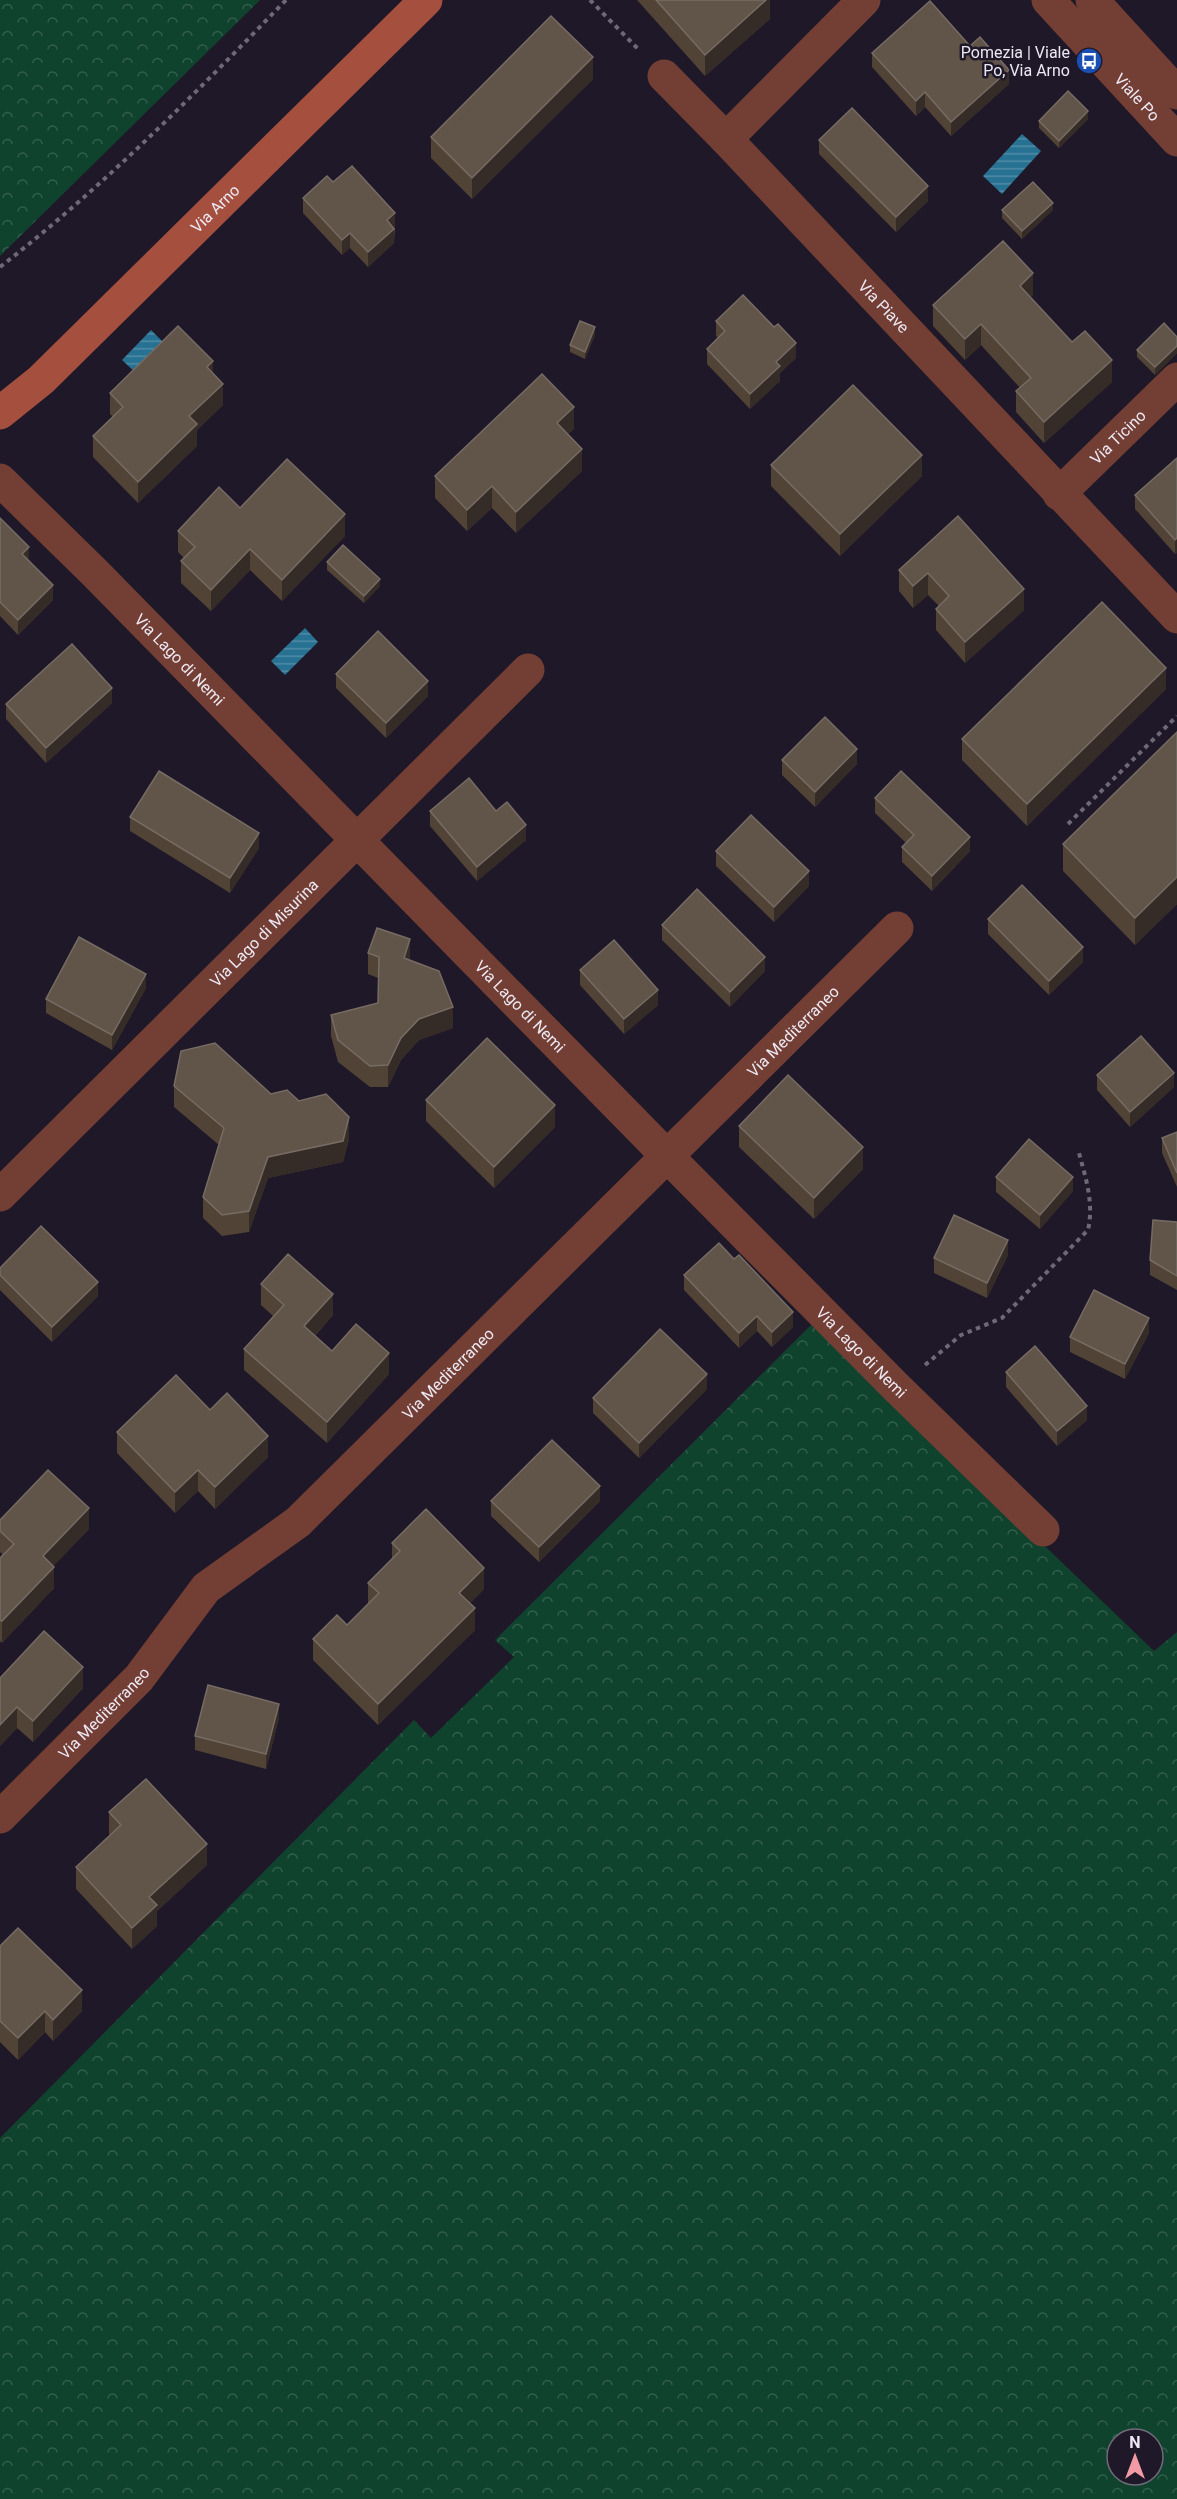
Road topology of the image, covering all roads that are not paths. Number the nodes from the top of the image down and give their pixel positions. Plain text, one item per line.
1 (426, 0) edge
2 (864, 0) edge
3 (1048, 0) edge
4 (1092, 0) edge
5 (664, 76) road end
6 (1177, 93) edge
7 (726, 139) junction
8 (1177, 141) edge
9 (1177, 379) edge
10 (0, 413) edge
11 (0, 480) edge
12 (1059, 494) junction
13 (1177, 617) edge
14 (528, 670) dead end
15 (355, 840) junction
16 (897, 928) dead end
17 (667, 1156) junction
18 (0, 1195) edge
19 (1043, 1530) dead end
20 (0, 1817) edge

1 - 10 street, Via Arno
2 - 7 street
3 - 8 street, Viale Po
4 - 6 street, Viale Po
5 - 7 street, Via Piave
7 - 12 street, Via Piave
9 - 12 street, Via Ticino
11 - 15 street, Via Lago di Nemi
12 - 13 street, Via Piave
14 - 15 street, Via Lago di Misurina
15 - 17 street, Via Lago di Nemi
15 - 18 street, Via Lago di Misurina
16 - 17 street, Via Mediterraneo
17 - 19 street, Via Lago di Nemi
17 - 20 street, Via Mediterraneo

